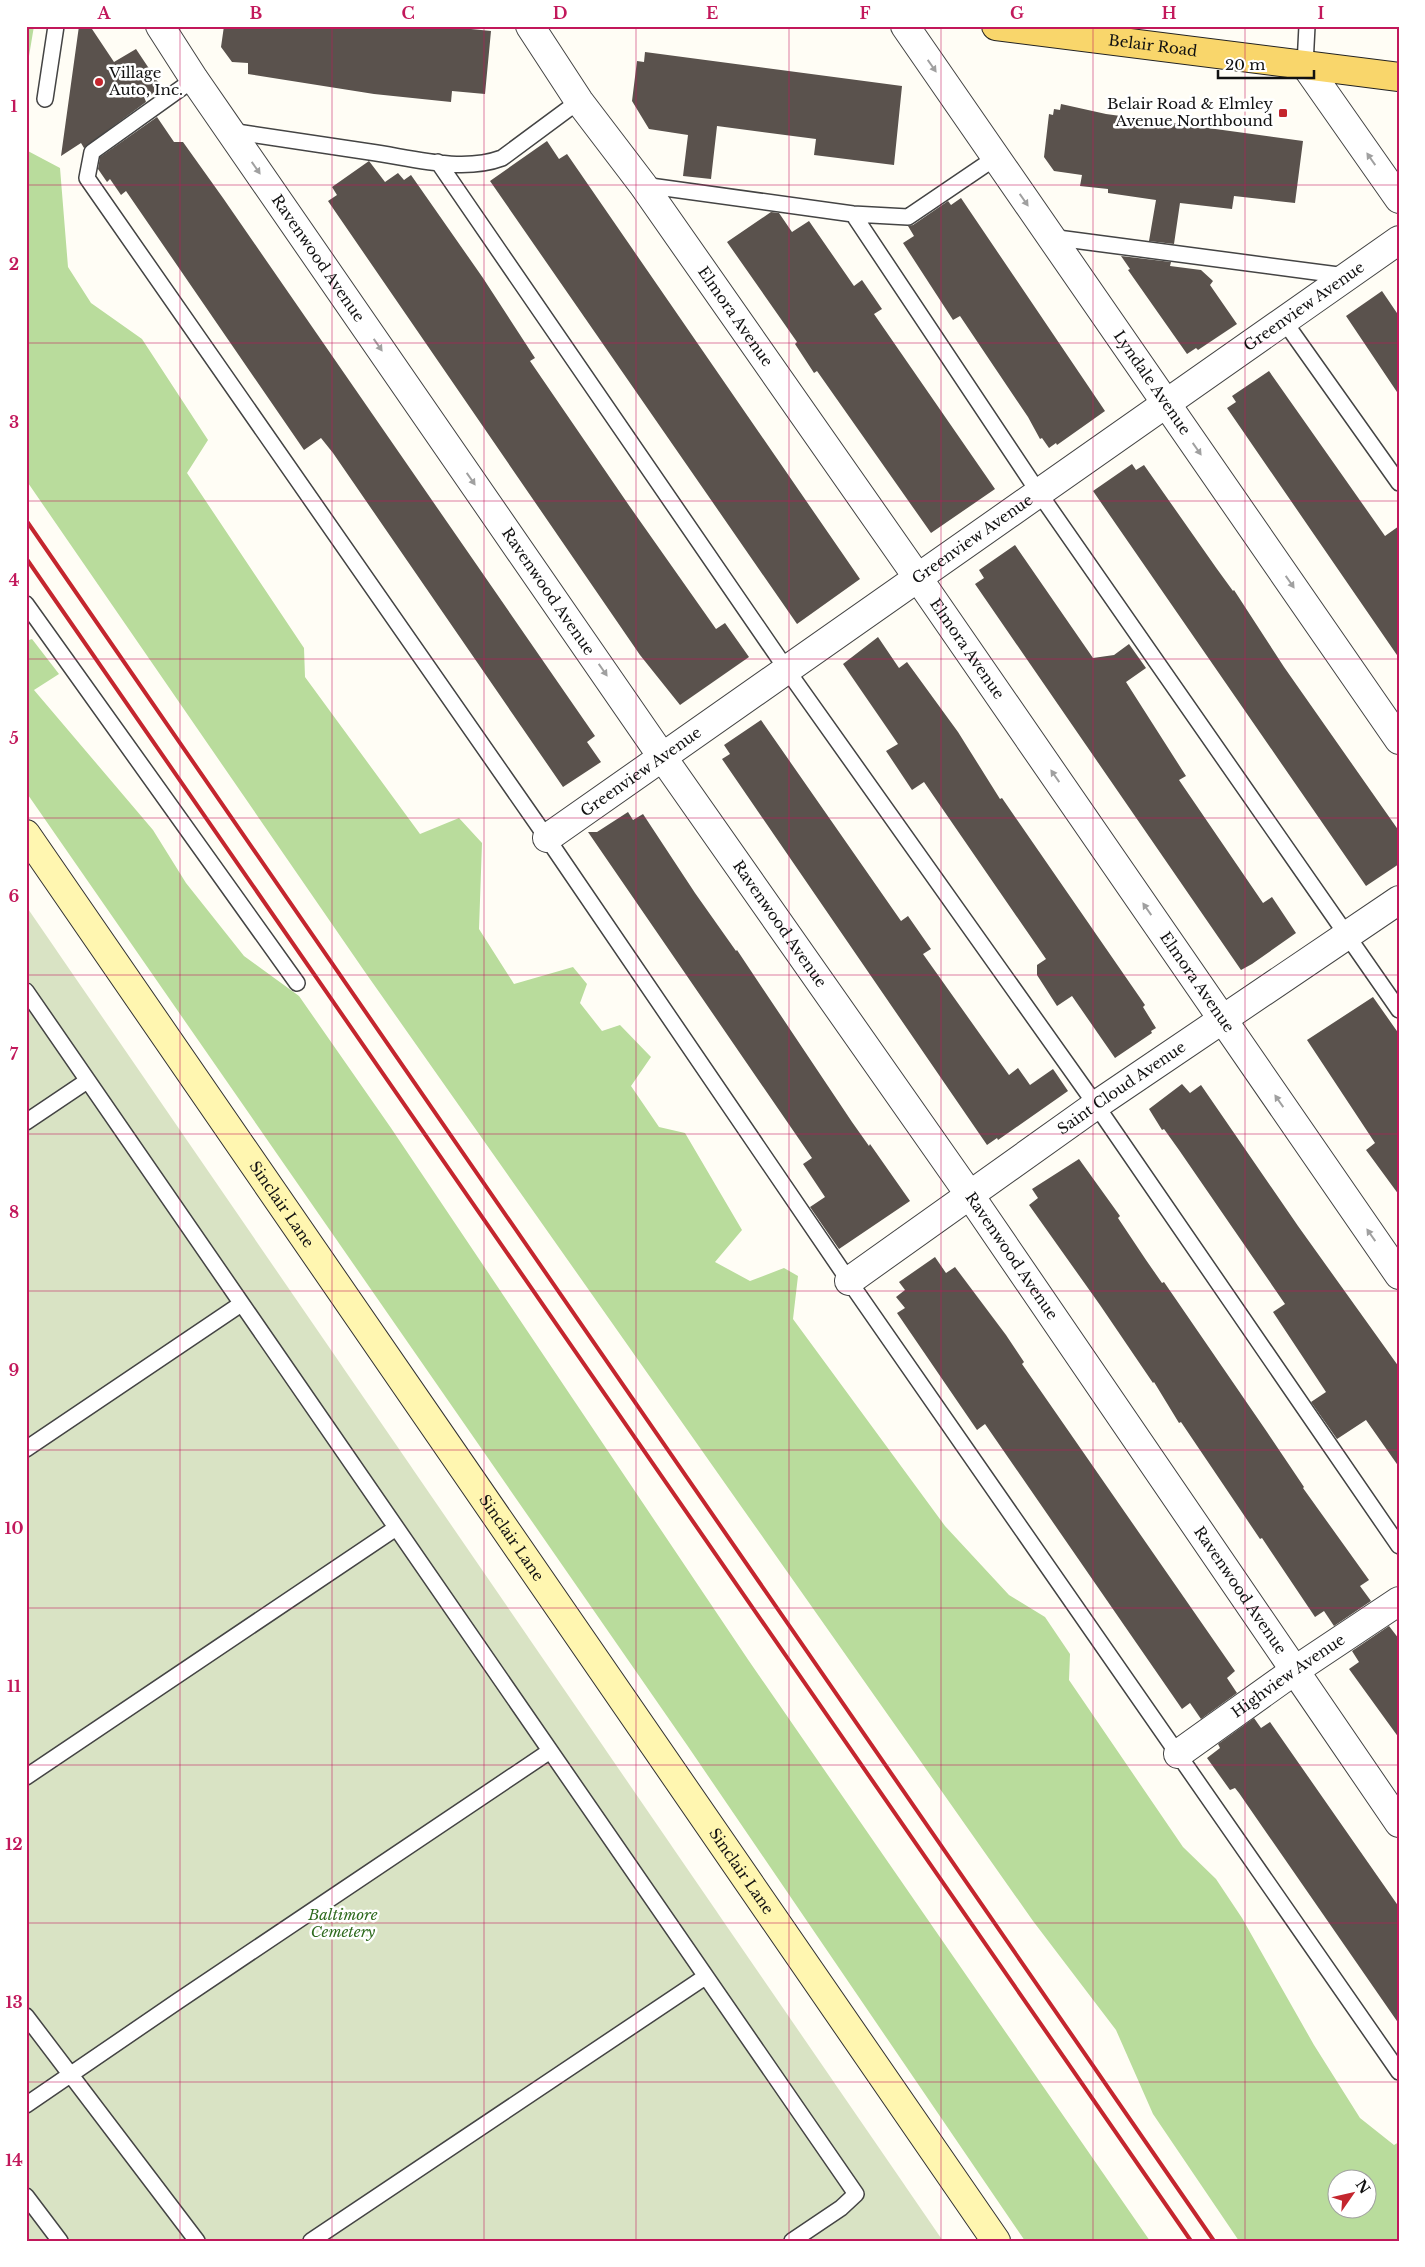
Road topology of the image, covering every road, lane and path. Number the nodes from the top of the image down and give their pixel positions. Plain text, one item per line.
1 (56, 26) edge
2 (160, 26) edge
3 (530, 26) edge
4 (904, 26) edge
5 (996, 26) edge
6 (1307, 26) edge
7 (1305, 65) junction
8 (1399, 77) edge
9 (194, 79) junction
10 (45, 99) dead end
11 (579, 101) junction
12 (230, 131) junction
13 (995, 158) junction
14 (438, 162) junction
15 (643, 185) junction
16 (1399, 200) edge
17 (853, 214) junction
18 (1050, 237) junction
19 (1399, 240) edge
20 (1347, 276) junction
21 (1284, 321) junction
22 (1166, 404) junction
23 (1399, 483) edge
24 (1039, 493) junction
25 (918, 578) junction
26 (26, 604) edge
27 (787, 670) junction
28 (1399, 740) edge
29 (663, 758) junction
30 (26, 834) edge
31 (547, 838) junction
32 (1399, 900) edge
33 (1347, 935) junction
34 (297, 983) dead end
35 (26, 992) edge
36 (1399, 1010) edge
37 (1222, 1019) junction
38 (87, 1081) junction
39 (1096, 1105) junction
40 (26, 1122) edge
41 (969, 1194) junction
42 (1399, 1275) edge
43 (848, 1281) junction
44 (241, 1304) junction
45 (26, 1449) edge
46 (396, 1528) junction
47 (1399, 1546) edge
48 (1399, 1601) edge
49 (1294, 1671) junction
50 (550, 1752) junction
51 (1178, 1754) junction
52 (26, 1776) edge
53 (1399, 1823) edge
54 (706, 1977) junction
55 (26, 2016) edge
56 (1399, 2072) edge
57 (70, 2074) junction
58 (26, 2105) edge
59 (26, 2196) edge
60 (60, 2241) edge
61 (197, 2241) edge
62 (311, 2241) edge
63 (792, 2241) edge
64 (996, 2241) edge

1 - 10 lane
2 - 9 street, Ravenwood Avenue
3 - 11 street, Elmora Avenue
4 -> 13 street, Lyndale Avenue
5 - 7 main road, Belair Road
6 - 7 lane
7 - 8 main road, Belair Road
16 -> 7 street
9 - 12 street, Ravenwood Avenue
9 - 31 lane
11 - 14 lane
11 - 15 street, Elmora Avenue
12 - 14 lane
12 -> 29 street, Ravenwood Avenue
13 - 17 lane
13 -> 18 street, Lyndale Avenue
14 - 27 lane
15 - 17 lane
15 - 25 street, Elmora Avenue
17 - 24 lane
18 - 20 lane
18 - 22 street, Lyndale Avenue
19 - 20 street, Greenview Avenue
20 - 21 street, Greenview Avenue
21 - 22 street, Greenview Avenue
21 - 23 lane
22 - 24 street, Greenview Avenue
22 -> 28 street, Lyndale Avenue
24 - 25 street, Greenview Avenue
24 - 33 lane
25 - 27 street, Greenview Avenue
37 -> 25 street, Elmora Avenue
26 - 34 lane
27 - 29 street, Greenview Avenue
27 - 39 lane
29 - 31 street, Greenview Avenue
29 - 41 street, Ravenwood Avenue
30 - 64 main road, Sinclair Lane
31 - 43 lane
32 - 33 street, Saint Cloud Avenue
33 - 36 lane
33 - 37 street, Saint Cloud Avenue
35 - 38 lane
37 - 39 street, Saint Cloud Avenue
42 -> 37 street, Elmora Avenue
38 - 40 lane
38 - 44 lane
39 - 41 street, Saint Cloud Avenue
39 - 47 lane
41 - 43 street, Saint Cloud Avenue
41 - 49 street, Ravenwood Avenue
43 - 51 lane
44 - 45 lane
44 - 46 lane
46 - 50 lane
46 - 52 lane
48 - 49 street, Highview Avenue
49 - 51 street, Highview Avenue
49 - 53 street, Ravenwood Avenue
50 - 54 lane
50 - 57 lane
51 - 56 lane
54 - 62 lane
54 - 63 lane
55 - 57 lane
57 - 58 lane
57 - 61 lane
59 - 60 lane

